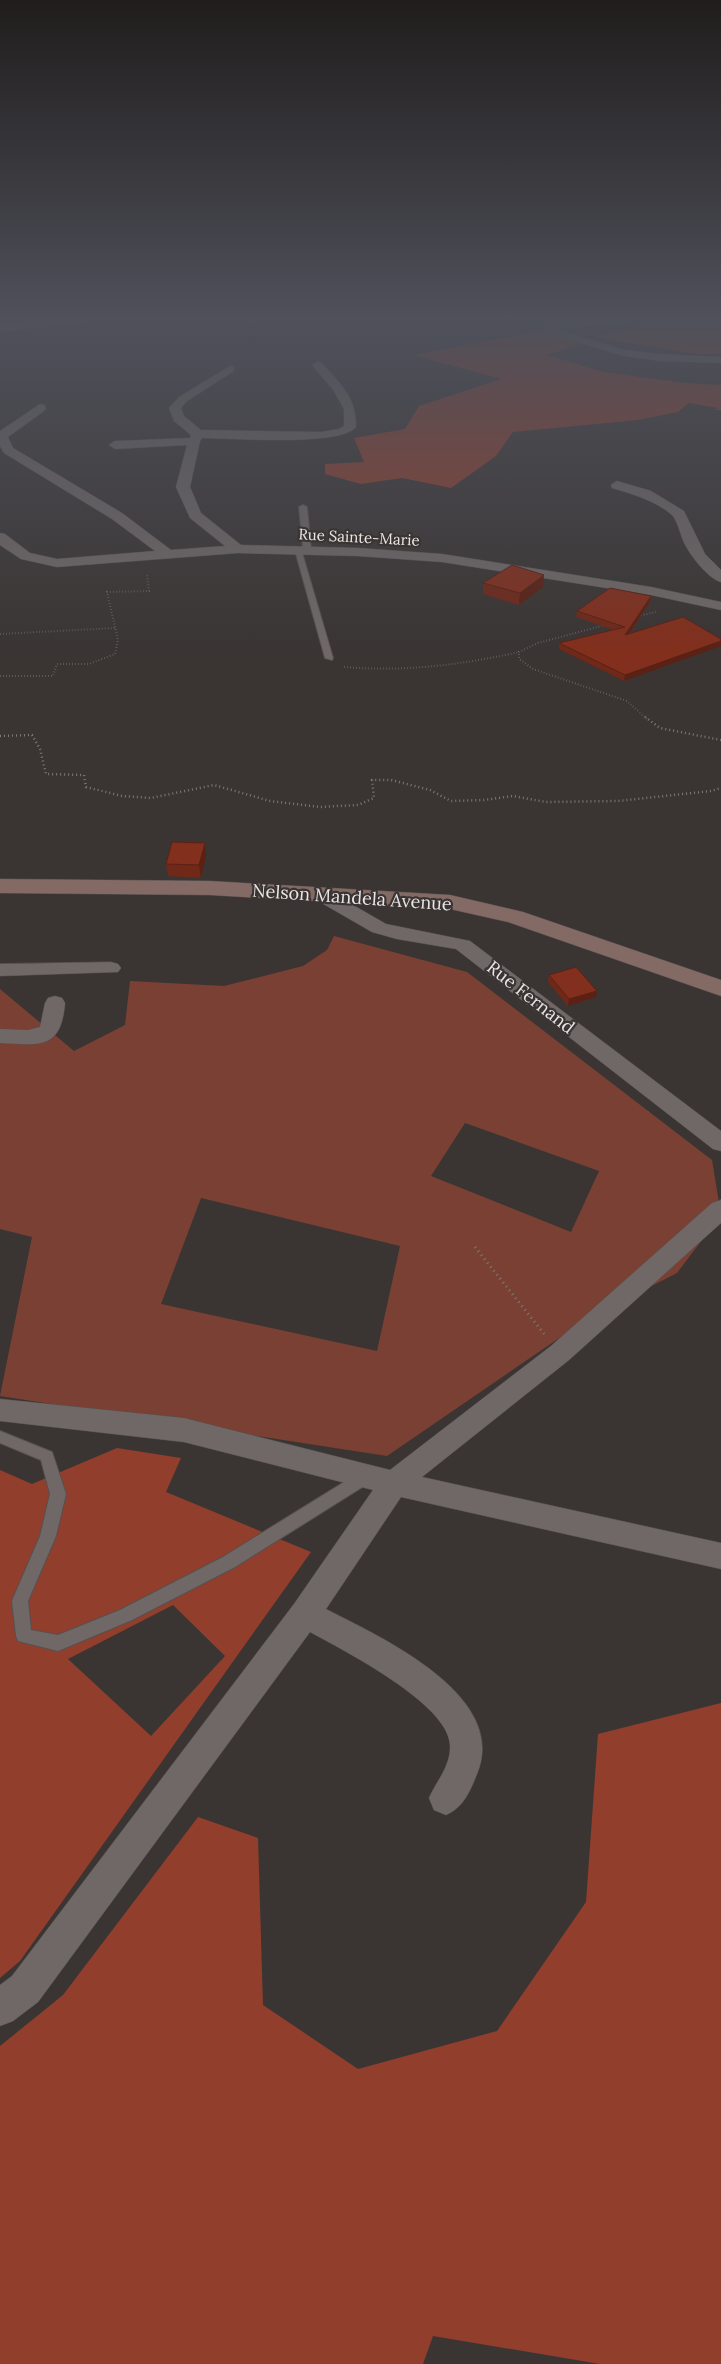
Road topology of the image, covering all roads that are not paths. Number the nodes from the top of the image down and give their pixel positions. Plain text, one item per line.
1 (10, 429) edge
2 (188, 429) edge
3 (347, 429) edge
4 (196, 438) junction
5 (115, 445) dead end
6 (617, 485) dead end
7 (303, 507) dead end
8 (0, 536) edge
9 (238, 549) junction
10 (302, 549) junction
11 (168, 554) junction
12 (721, 578) edge
13 (721, 606) edge
14 (329, 658) road end
15 (0, 886) edge
16 (320, 894) junction
17 (111, 968) dead end
18 (0, 970) edge
19 (721, 988) edge
20 (55, 1002) dead end
21 (0, 1036) edge
22 (720, 1146) edge
23 (721, 1209) edge
24 (0, 1410) edge
25 (0, 1436) edge
26 (381, 1479) junction
27 (721, 1556) edge
28 (305, 1614) junction
29 (446, 1798) dead end
30 (0, 2008) edge

1 - 11 street
2 - 4 street
3 - 4 street
4 - 5 street
4 - 9 street
6 - 12 street
7 - 10 lane
8 - 11 street, Rue Sainte-Marie
9 - 10 street, Rue Sainte-Marie
9 - 11 street, Rue Sainte-Marie
10 - 13 street, Rue Sainte-Marie
10 - 14 lane
15 - 16 street, Nelson Mandela Avenue
16 - 19 street, Nelson Mandela Avenue
16 - 22 street, Rue Fernand
17 - 18 street
20 - 21 street
23 - 26 street
24 - 26 street
25 - 26 lane
26 - 27 street
26 - 28 street
28 - 29 street
28 - 30 street

